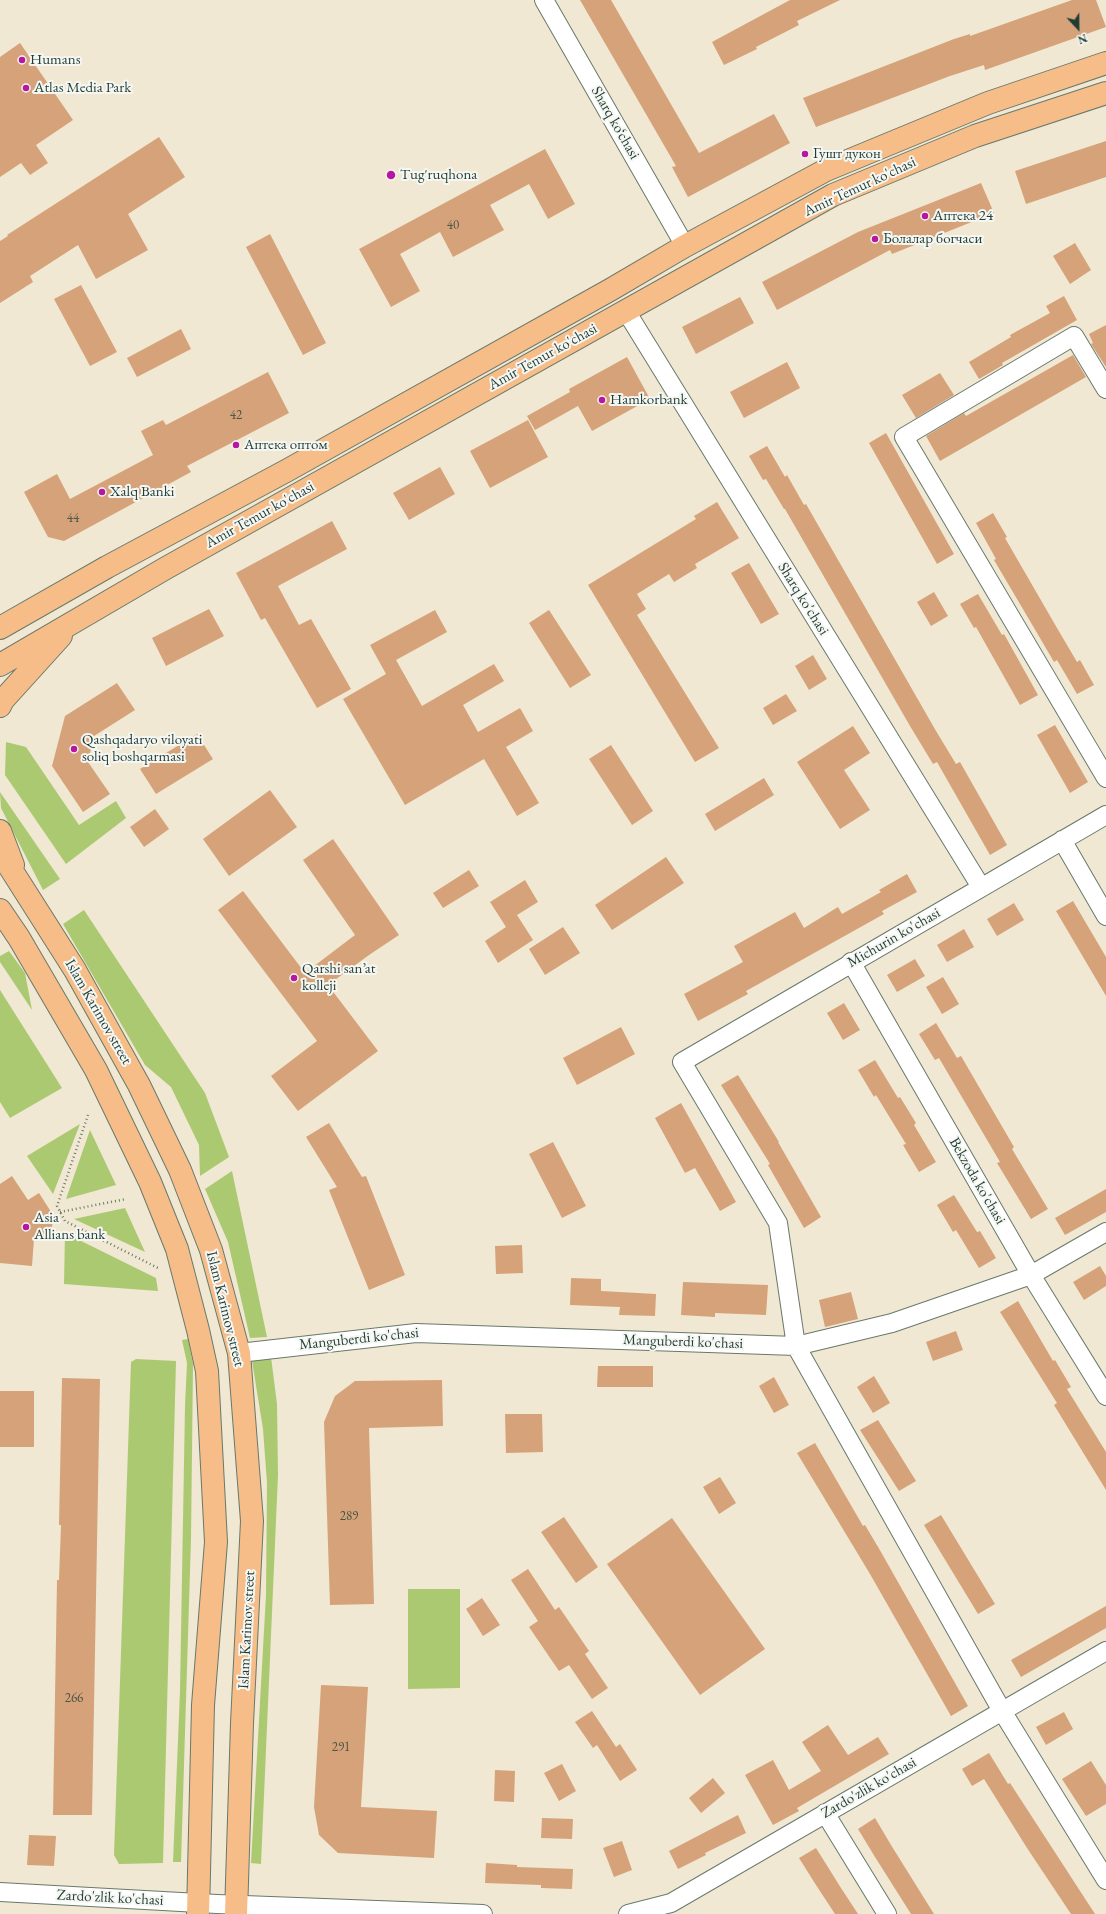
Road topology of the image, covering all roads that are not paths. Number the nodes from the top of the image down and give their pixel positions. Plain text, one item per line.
1 (544, 0) edge
2 (1106, 63) edge
3 (1106, 93) edge
4 (685, 246) junction
5 (626, 311) junction
6 (1106, 389) edge
7 (76, 620) junction
8 (0, 628) edge
9 (0, 665) edge
10 (0, 706) edge
11 (1106, 778) edge
12 (1106, 815) edge
13 (0, 831) edge
14 (1062, 840) junction
15 (0, 852) edge
16 (18, 879) junction
17 (980, 887) junction
18 (0, 910) edge
19 (1106, 916) edge
20 (851, 962) junction
21 (1106, 1232) edge
22 (1031, 1275) junction
23 (796, 1346) junction
24 (239, 1353) junction
25 (1106, 1396) edge
26 (1106, 1651) edge
27 (1002, 1711) junction
28 (825, 1813) junction
29 (1106, 1880) edge
30 (0, 1892) edge
31 (199, 1908) edge
32 (674, 1908) edge
33 (236, 1909) edge
34 (483, 1914) edge
35 (628, 1914) edge
36 (887, 1914) edge

1 - 4 street, Sharq ko‘chasi
2 - 4 main road, Amir Temur ko'chasi
3 - 5 main road, Amir Temur ko'chasi
4 - 8 main road, Amir Temur ko'chasi
5 - 7 main road, Amir Temur ko'chasi
5 - 17 street, Sharq ko'chasi
6 - 11 street
7 - 9 main road, Amir Temur ko'chasi
7 - 10 main road
12 - 14 street, Michurin ko'chasi
13 - 16 main road
14 - 17 street, Michurin ko'chasi
14 - 19 street
15 - 16 main road, Islam Karimov street
16 - 24 main road, Islam Karimov street
17 - 20 street, Michurin ko'chasi
18 - 31 main road, Islam Karimov street
20 - 22 street, Bekzoda ko'chasi
20 - 23 street, Michurin ko'chasi
21 - 22 street, Manguberdi ko'chasi
22 - 23 street, Manguberdi ko'chasi
22 - 25 street, Bekzoda ko'chasi
23 - 24 street, Manguberdi ko'chasi
23 - 27 street
24 - 33 main road, Islam Karimov street
26 - 27 street, Zardo'zlik ko'chasi
27 - 28 street, Zardo'zlik ko'chasi
27 - 29 street
28 - 32 street, Zardo'zlik ko'chasi
28 - 36 street
30 - 31 street, Zardo'zlik ko'chasi
31 - 33 street, Zardo'zlik ko'chasi
32 - 35 street, Zardo'zlik ko'chasi
33 - 34 street, Zardo'zlik ko'chasi

